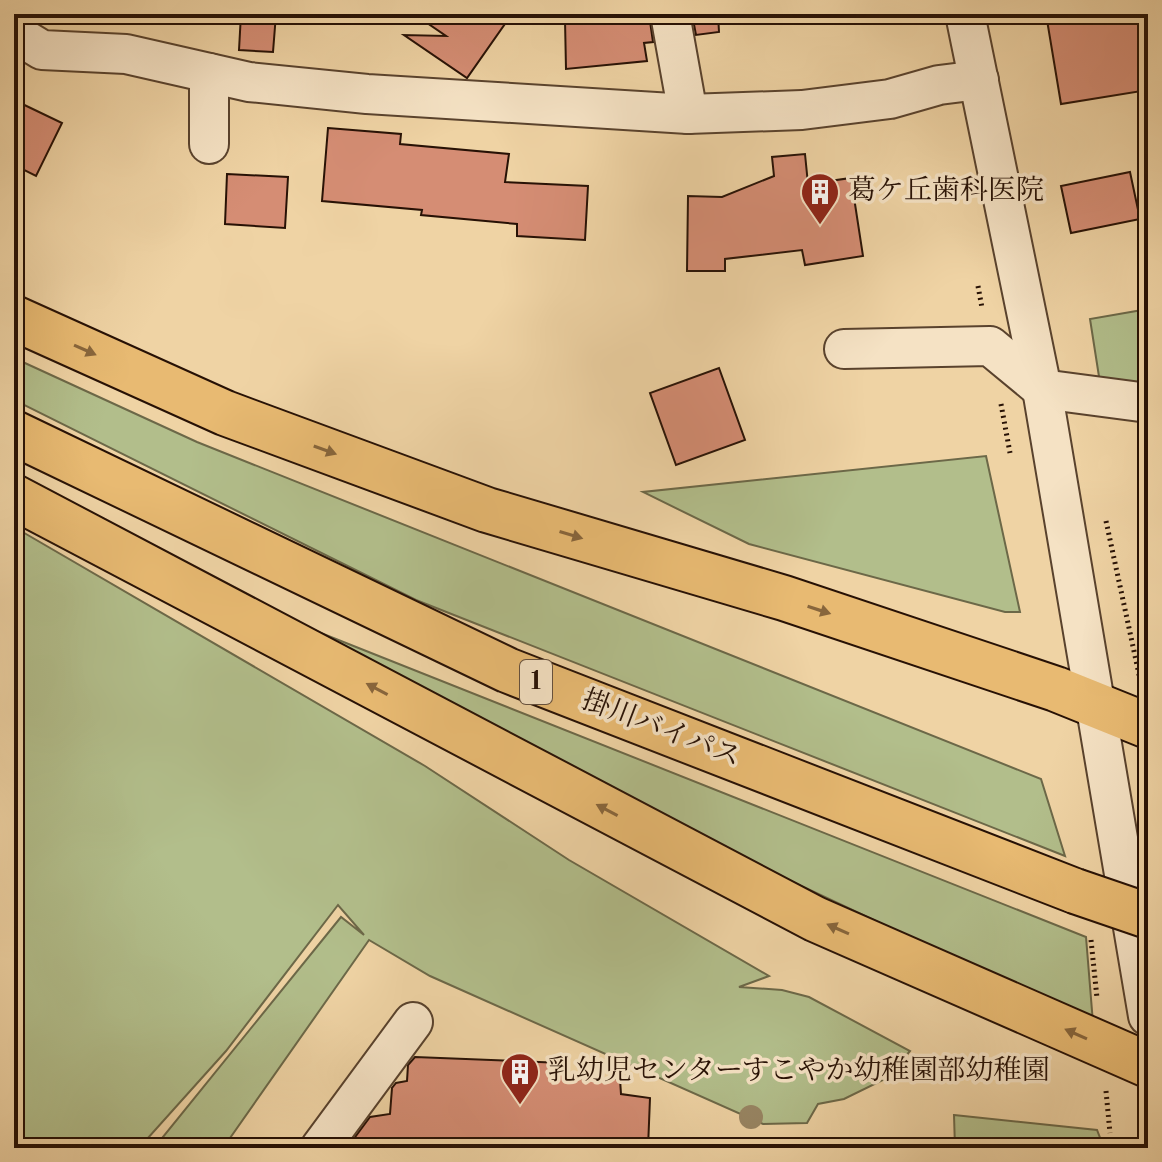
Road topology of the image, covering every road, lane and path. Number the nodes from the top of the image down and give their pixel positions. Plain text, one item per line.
1 (670, 14) edge
2 (965, 14) edge
3 (14, 33) edge
4 (209, 73) junction
5 (979, 80) junction
6 (688, 114) junction
7 (209, 144) dead end
8 (978, 285) dead end
9 (14, 318) edge
10 (990, 346) junction
11 (844, 349) dead end
12 (1042, 389) junction
13 (1148, 403) edge
14 (14, 433) edge
15 (1011, 455) dead end
16 (14, 497) edge
17 (1096, 705) junction
18 (1148, 726) edge
19 (1083, 909) junction
20 (1148, 916) edge
21 (1148, 1016) edge
22 (413, 1022) dead end
23 (1101, 1044) junction
24 (1148, 1065) edge
25 (1110, 1133) dead end
26 (320, 1148) edge

1 - 6 street
2 - 5 street
3 - 4 street
4 - 6 street
4 - 7 street
5 - 6 street
5 - 12 street
8 - 10 path
9 -> 17 highway
10 - 11 street
10 - 12 street
10 - 15 path
12 - 13 street
12 - 17 street
14 - 19 highway, 掛川バイパス / 1
23 -> 16 highway
17 - 18 highway
17 - 21 street
19 - 20 highway, 掛川バイパス / 1, bridge
19 - 23 path
22 - 26 street
23 - 24 highway
23 - 25 path

